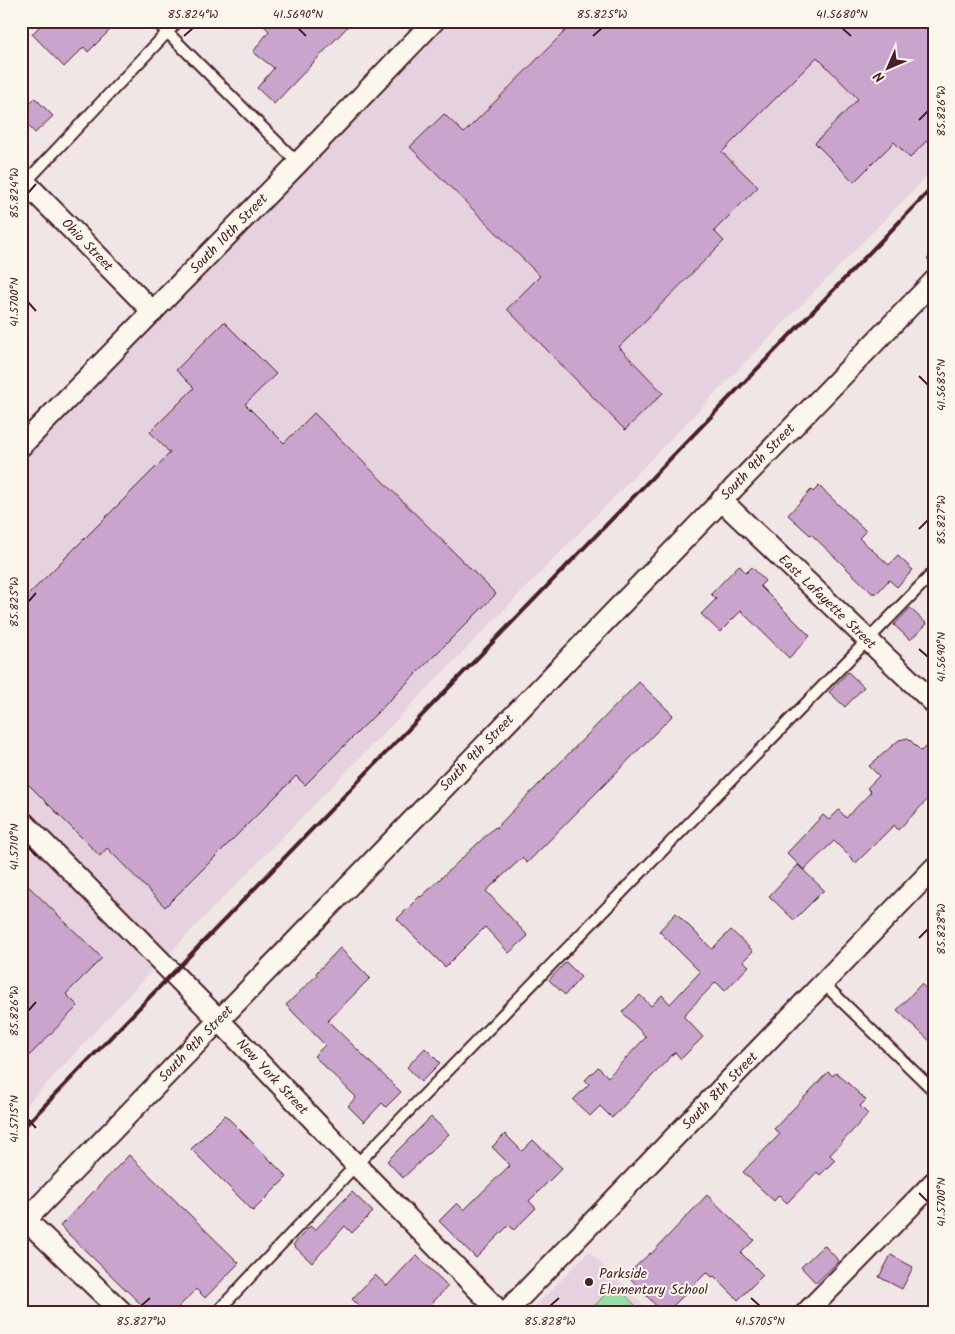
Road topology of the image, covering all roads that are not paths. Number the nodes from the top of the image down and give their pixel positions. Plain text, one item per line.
1 (156, 21) edge
2 (178, 21) edge
3 (434, 21) edge
4 (167, 32) junction
5 (298, 163) junction
6 (23, 182) edge
7 (934, 281) edge
8 (153, 312) junction
9 (21, 446) edge
10 (721, 500) junction
11 (934, 572) edge
12 (868, 641) junction
13 (934, 704) edge
14 (21, 820) edge
15 (934, 868) edge
16 (823, 983) junction
17 (219, 1020) junction
18 (934, 1090) edge
19 (356, 1166) junction
20 (934, 1182) edge
21 (24, 1223) edge
22 (123, 1313) edge
23 (216, 1313) edge
24 (503, 1313) edge
25 (806, 1313) edge

1 - 4 lane
2 - 4 lane
3 - 5 street, South 10th Street
4 - 5 lane
4 - 6 lane
5 - 8 street, South 10th Street
6 - 8 street, Ohio Street
7 - 10 street, South 9th Street
8 - 9 street, South 10th Street
10 - 12 street, East Lafayette Street
10 - 17 street, South 9th Street
11 - 12 lane
12 - 13 street, East Lafayette Street
12 - 19 lane
14 - 17 street, New York Street
15 - 16 street, South 8th Street
16 - 18 lane
16 - 24 street, South 8th Street
17 - 19 street, New York Street
17 - 21 street, South 9th Street
19 - 23 lane
19 - 24 street, New York Street
20 - 25 street
21 - 22 street

